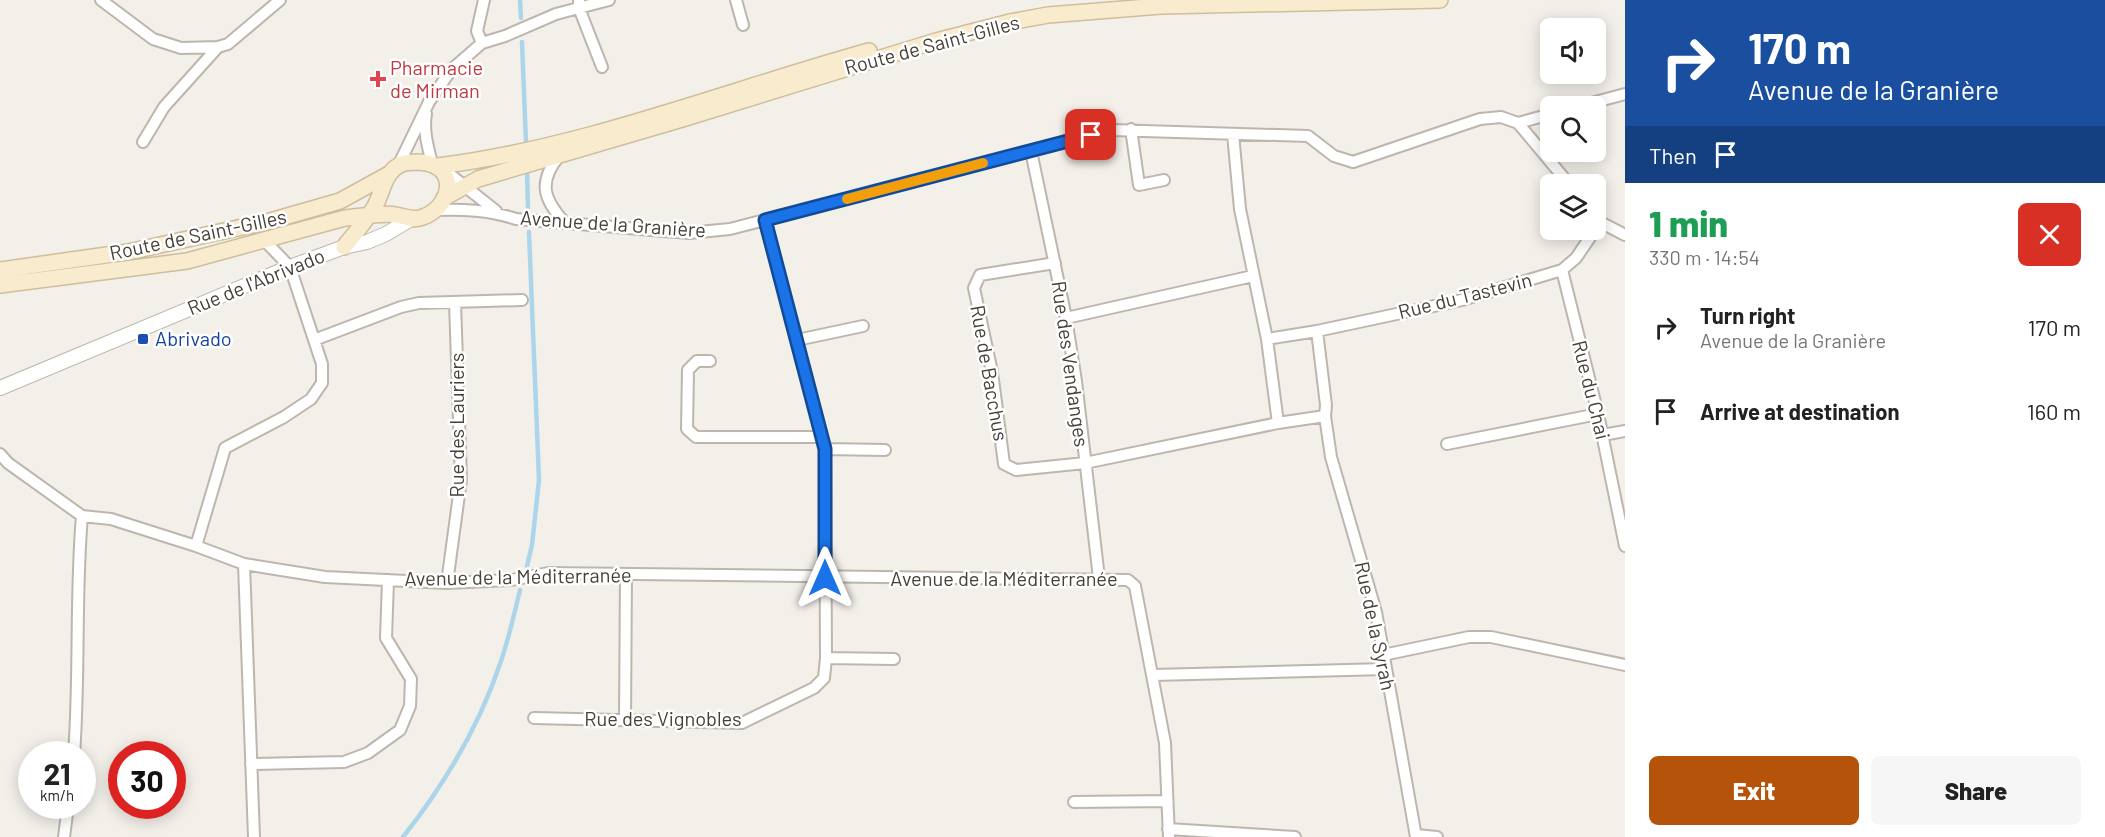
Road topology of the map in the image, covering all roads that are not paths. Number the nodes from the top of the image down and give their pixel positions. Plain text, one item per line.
1 (100, 0) edge
2 (280, 0) edge
3 (484, 0) edge
4 (609, 0) edge
5 (736, 0) edge
6 (1133, 0) edge
7 (1440, 0) edge
8 (579, 4) edge
9 (743, 25) dead end
10 (482, 43) junction
11 (218, 47) junction
12 (602, 67) dead end
13 (1625, 94) edge
14 (1606, 99) edge
15 (429, 102) junction
16 (1540, 117) edge
17 (1518, 123) junction
18 (1131, 129) junction
19 (1233, 134) junction
20 (143, 142) dead end
21 (1031, 151) junction
22 (560, 154) junction
23 (437, 166) junction
24 (391, 174) junction
25 (1561, 174) edge
26 (1164, 180) dead end
27 (465, 186) junction
28 (439, 204) junction
29 (499, 213) junction
30 (394, 214) junction
31 (368, 217) junction
32 (411, 219) junction
33 (765, 220) junction
34 (565, 223) junction
35 (1606, 228) edge
36 (1625, 235) edge
37 (262, 239) junction
38 (1587, 240) edge
39 (344, 247) junction
40 (1055, 263) junction
41 (290, 267) junction
42 (0, 270) edge
43 (1562, 270) junction
44 (1253, 276) junction
45 (0, 285) edge
46 (522, 300) dead end
47 (455, 302) junction
48 (1066, 318) junction
49 (863, 326) dead end
50 (1317, 331) junction
51 (1267, 339) junction
52 (314, 340) junction
53 (797, 340) junction
54 (710, 361) dead end
55 (0, 388) edge
56 (1598, 414) junction
57 (1325, 416) junction
58 (1278, 423) junction
59 (1625, 431) edge
60 (1603, 435) junction
61 (822, 437) junction
62 (1447, 444) dead end
63 (825, 449) junction
64 (885, 450) dead end
65 (0, 454) edge
66 (1085, 463) junction
67 (82, 516) junction
68 (196, 546) junction
69 (1625, 546) edge
70 (244, 564) junction
71 (626, 574) junction
72 (825, 578) junction
73 (1100, 578) junction
74 (388, 580) junction
75 (447, 583) junction
76 (1383, 655) junction
77 (826, 658) junction
78 (894, 659) dead end
79 (1625, 665) edge
80 (1386, 669) junction
81 (1153, 675) junction
82 (534, 718) dead end
83 (625, 720) junction
84 (75, 741) edge
85 (251, 764) junction
86 (1167, 801) junction
87 (1074, 802) dead end
88 (66, 819) edge
89 (1168, 833) edge
90 (1416, 836) edge
91 (64, 837) edge
92 (254, 837) edge
93 (1295, 837) edge
94 (1437, 837) edge

1 - 11 street
2 - 11 street
3 - 10 street
4 - 8 street
5 - 9 street
6 - 23 main road, Route de Saint-Gilles
7 - 22 main road, Route de Saint-Gilles
8 - 10 street
8 - 12 street
10 - 15 street
11 - 20 street
13 - 14 street
15 - 23 street
15 - 24 street
16 - 17 street
17 - 19 street, Avenue de la Granière
17 - 25 street
18 - 19 street, Avenue de la Granière
18 - 21 street, Avenue de la Granière
18 - 26 street
19 - 44 street
21 - 33 street, Avenue de la Granière
21 - 40 street, Rue des Vendanges
22 - 27 main road, Route de Saint-Gilles
22 - 34 street
23 - 24 main road
23 - 27 street, Avenue de la Granière
23 - 28 main road
24 - 30 main road
24 - 31 main road
24 - 42 main road, Route de Saint-Gilles
27 - 28 main road, Route de Saint-Gilles
27 - 29 street, Avenue de la Granière
28 - 29 street, Avenue de la Granière
28 - 32 main road
29 - 34 street, Avenue de la Granière
30 - 31 main road, Route de Saint-Gilles
30 - 32 main road
31 - 37 main road, Route de Saint-Gilles
31 - 39 main road
32 - 39 street, Rue de l'Abrivado
33 - 34 street, Avenue de la Granière
33 - 53 street, Rue des Vignobles
35 - 36 street
37 - 41 street
37 - 45 main road, Route de Saint-Gilles
38 - 43 street, Rue du Tastevin
39 - 41 street, Rue de l'Abrivado
40 - 48 street, Rue des Vendanges
40 - 66 street, Rue de Bacchus
41 - 52 street
41 - 55 street, Rue de l'Abrivado
43 - 50 street, Rue du Tastevin
43 - 56 street, Rue du Chai
44 - 48 street
44 - 51 street
46 - 47 street
47 - 52 street
47 - 75 street, Rue des Lauriers
48 - 66 street, Rue des Vendanges
49 - 53 street
50 - 51 street, Rue du Tastevin
50 - 57 street, Rue de la Syrah
51 - 58 street
52 - 68 street
53 - 61 street, Rue des Vignobles
54 - 61 street
56 - 60 street, Rue du Chai
56 - 62 street
57 - 58 street
57 - 76 street, Rue de la Syrah
58 - 66 street
59 - 60 street
60 - 69 street, Rue du Chai
61 - 63 street, Rue des Vignobles
63 - 64 street
63 - 72 street, Rue des Vignobles
65 - 67 street, Avenue de la Méditerranée
66 - 73 street, Rue des Vendanges
67 - 68 street, Avenue de la Méditerranée
67 - 84 street
68 - 70 street, Avenue de la Méditerranée
70 - 74 street, Avenue de la Méditerranée
70 - 85 street
71 - 72 street, Avenue de la Méditerranée
71 - 75 street, Avenue de la Méditerranée
71 - 83 street
72 - 73 street, Avenue de la Méditerranée
72 - 77 street, Rue des Vignobles
73 - 81 street, Avenue de la Méditerranée
74 - 75 street, Avenue de la Méditerranée
74 - 85 street
76 - 79 street
76 - 80 street, Rue de la Syrah
77 - 78 street
77 - 83 street, Rue des Vignobles
80 - 81 street
80 - 90 street, Rue de la Syrah
81 - 86 street
82 - 83 street, Rue des Vignobles
85 - 92 street
86 - 87 street
86 - 89 street
88 - 91 street
89 - 93 street
90 - 94 street

